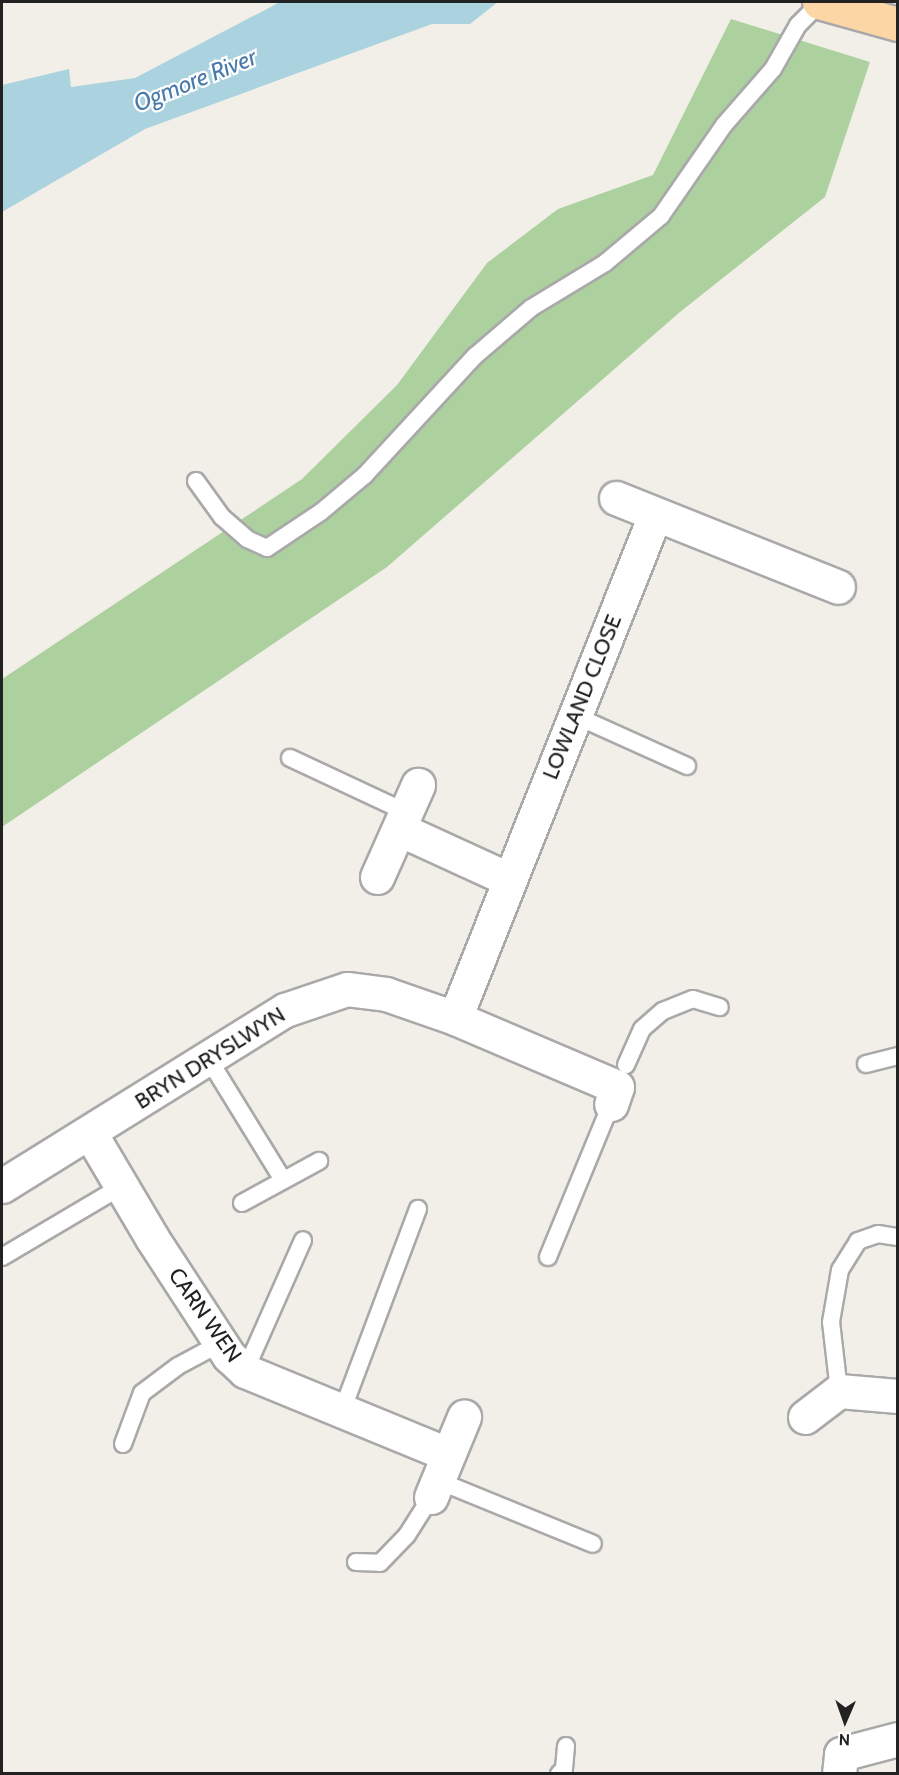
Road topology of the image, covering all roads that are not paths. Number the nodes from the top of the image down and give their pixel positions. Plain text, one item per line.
1 (820, 2) edge
2 (897, 24) edge
3 (196, 481) dead end
4 (616, 498) dead end
5 (655, 515) junction
6 (838, 587) dead end
7 (574, 715) junction
8 (290, 758) dead end
9 (687, 766) dead end
10 (408, 809) junction
11 (377, 877) dead end
12 (508, 879) junction
13 (720, 1007) dead end
14 (455, 1018) junction
15 (897, 1056) edge
16 (208, 1058) junction
17 (866, 1064) dead end
18 (618, 1085) junction
19 (90, 1133) junction
20 (319, 1161) dead end
21 (283, 1180) junction
22 (2, 1186) edge
23 (122, 1186) junction
24 (242, 1203) dead end
25 (418, 1209) dead end
26 (897, 1237) edge
27 (303, 1240) dead end
28 (2, 1257) edge
29 (548, 1257) dead end
30 (221, 1343) junction
31 (245, 1371) junction
32 (839, 1391) junction
33 (897, 1395) edge
34 (342, 1411) junction
35 (464, 1417) dead end
36 (805, 1417) dead end
37 (123, 1444) dead end
38 (439, 1477) junction
39 (593, 1544) dead end
40 (356, 1562) dead end
41 (897, 1739) edge
42 (566, 1746) dead end
43 (559, 1773) edge
44 (839, 1773) edge

1 - 2 main road
1 - 3 lane
4 - 5 street
5 - 6 street
5 - 7 street, LOWLAND CLOSE
7 - 9 lane
7 - 12 street, LOWLAND CLOSE
8 - 10 lane
10 - 11 street
10 - 12 street
12 - 14 street, LOWLAND CLOSE
13 - 18 lane
14 - 16 street, BRYN DRYSLWYN
14 - 18 street, BRYN DRYSLWYN
15 - 17 lane
16 - 19 street, BRYN DRYSLWYN
16 - 21 lane
18 - 29 lane
19 - 22 street, BRYN DRYSLWYN
19 - 23 street, CARN WEN
20 - 21 lane
21 - 24 lane
23 - 28 lane
23 - 30 street, CARN WEN
25 - 34 lane
26 - 32 lane
27 - 31 lane
30 - 31 street, CARN WEN
30 - 37 lane
31 - 34 street, CARN WEN
32 - 33 street
32 - 36 street
34 - 38 street, CARN WEN
35 - 38 street
38 - 39 lane
38 - 40 lane
41 - 44 street
42 - 43 lane

